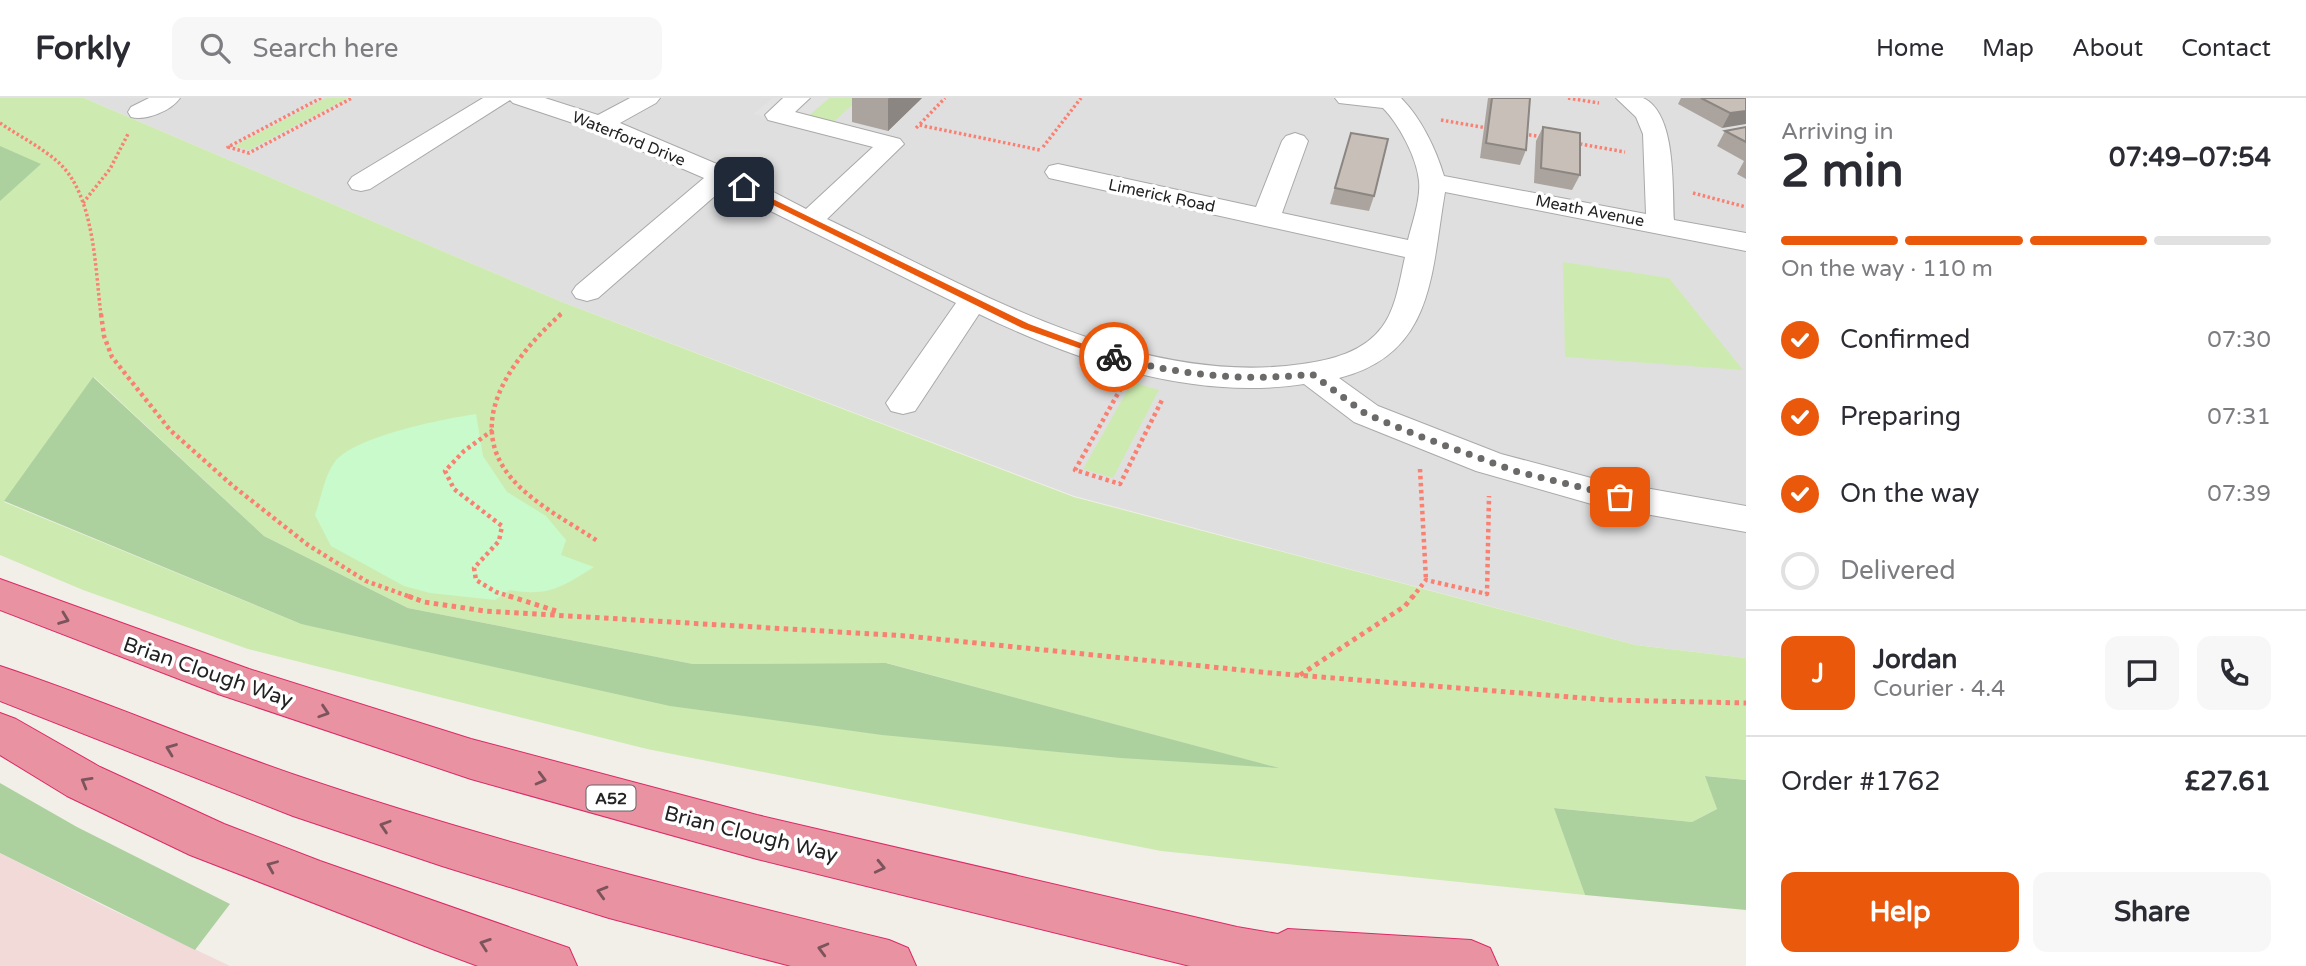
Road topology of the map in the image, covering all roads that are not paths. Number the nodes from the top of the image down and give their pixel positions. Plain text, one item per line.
1 (168, 98) edge
2 (500, 98) edge
3 (521, 98) edge
4 (648, 98) edge
5 (798, 98) edge
6 (1347, 98) edge
7 (1628, 98) edge
8 (1393, 104) edge
9 (140, 112) road end
10 (600, 124) junction
11 (1295, 141) dead end
12 (1058, 172) dead end
13 (722, 176) junction
14 (1433, 182) junction
15 (361, 183) dead end
16 (1266, 218) junction
17 (809, 221) junction
18 (1660, 223) junction
19 (1746, 242) edge
20 (1422, 252) junction
21 (587, 292) road end
22 (973, 301) junction
23 (1312, 374) junction
24 (904, 402) dead end
25 (1746, 519) edge
26 (0, 594) edge
27 (0, 683) edge
28 (0, 732) edge
29 (1237, 952) junction
30 (550, 966) edge
31 (889, 966) edge
32 (1316, 966) edge
33 (1471, 966) edge

1 - 9 street
2 - 15 street
3 - 10 street, Waterford Drive
4 - 10 street
5 - 17 street
6 - 8 street
7 - 18 street
8 - 14 street, Waterford Drive
10 - 13 street, Waterford Drive
11 - 16 street
12 - 16 street, Limerick Road
13 - 17 street, Waterford Drive
13 - 21 street
14 - 18 street, Meath Avenue
14 - 20 street, Waterford Drive
16 - 20 street, Limerick Road
17 - 22 street, Waterford Drive
18 - 19 street, Meath Avenue
20 - 23 street, Waterford Drive
22 - 23 street, Waterford Drive
22 - 24 street
23 - 25 street
26 -> 29 highway, Brian Clough Way / A52
31 -> 27 highway
30 -> 28 highway
29 - 32 highway, Brian Clough Way / A52
29 - 33 highway

